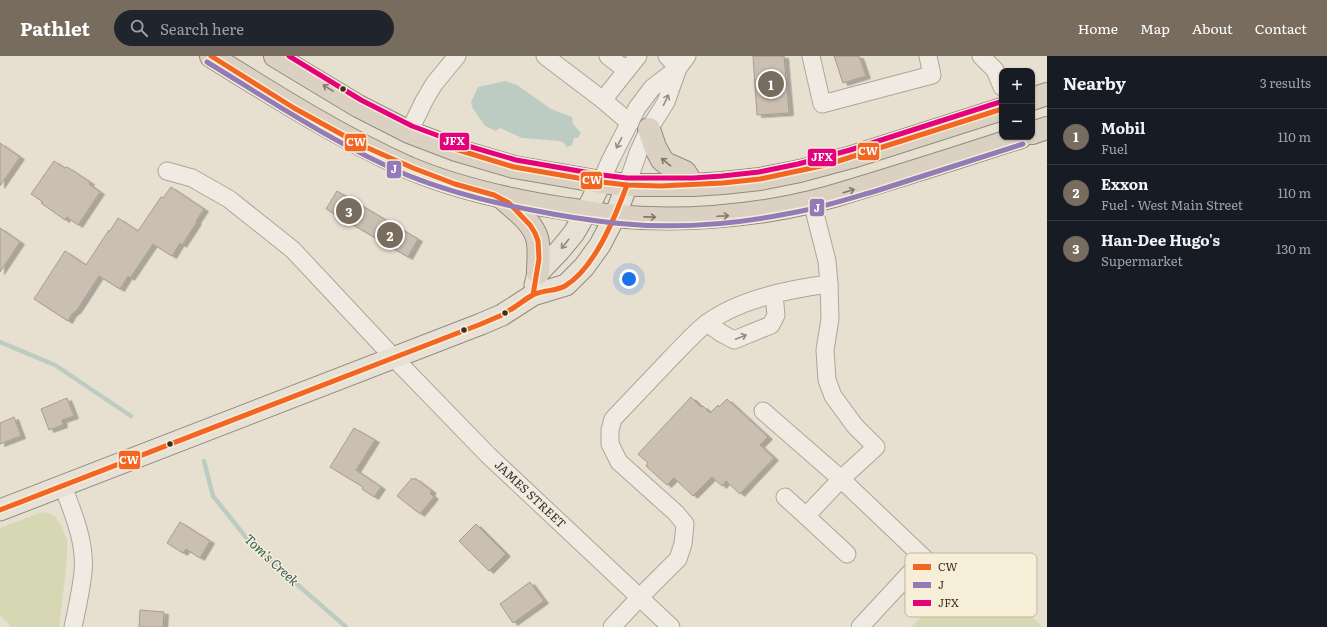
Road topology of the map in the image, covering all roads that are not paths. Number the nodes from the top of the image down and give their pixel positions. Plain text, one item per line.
1 (210, 56) edge
2 (275, 56) edge
3 (456, 56) edge
4 (545, 56) edge
5 (608, 56) edge
6 (638, 56) edge
7 (811, 56) edge
8 (928, 56) edge
9 (981, 56) edge
10 (677, 60) edge
11 (626, 70) junction
12 (999, 80) edge
13 (1047, 94) edge
14 (1035, 98) edge
15 (603, 100) junction
16 (999, 110) edge
17 (640, 126) junction
18 (1047, 128) edge
19 (409, 132) junction
20 (1035, 132) edge
21 (1012, 140) edge
22 (168, 171) dead end
23 (601, 182) junction
24 (627, 185) junction
25 (693, 185) junction
26 (501, 197) junction
27 (812, 202) junction
28 (586, 212) junction
29 (615, 216) junction
30 (538, 273) junction
31 (829, 284) junction
32 (774, 294) junction
33 (533, 295) junction
34 (707, 323) junction
35 (394, 358) junction
36 (763, 411) dead end
37 (841, 479) junction
38 (63, 486) junction
39 (785, 497) dead end
40 (0, 510) edge
41 (806, 516) junction
42 (919, 553) edge
43 (847, 554) dead end
44 (905, 578) edge
45 (640, 597) junction
46 (73, 627) edge
47 (612, 627) edge
48 (671, 627) edge
49 (860, 627) edge

1 - 26 highway
19 -> 2 highway
3 - 19 street
4 - 15 street
5 - 11 street
6 - 11 street
7 - 8 street
9 - 12 street
10 - 17 street
11 - 15 street
13 - 14 highway
15 - 17 street
16 - 25 highway
17 -> 23 street
17 - 24 street
25 -> 17 highway
18 - 20 highway
19 - 23 highway
27 -> 21 highway
22 - 35 street, JAMES STREET
23 - 24 highway
23 - 28 main road
24 - 25 highway
24 - 29 main road
26 - 28 highway
26 - 30 highway
29 -> 27 highway
27 - 31 street
28 - 29 highway
28 -> 30 main road
29 - 33 main road
30 - 33 main road
31 - 32 street
31 - 37 street
32 - 34 street
34 -> 32 street
33 - 35 main road
34 - 45 street
35 - 38 main road
35 - 45 street, JAMES STREET
36 - 37 street
37 - 41 street
37 - 42 street
38 - 40 main road
38 - 46 street
39 - 41 street
41 - 43 street
44 - 49 street
45 - 47 street
45 - 48 street, JAMES STREET

